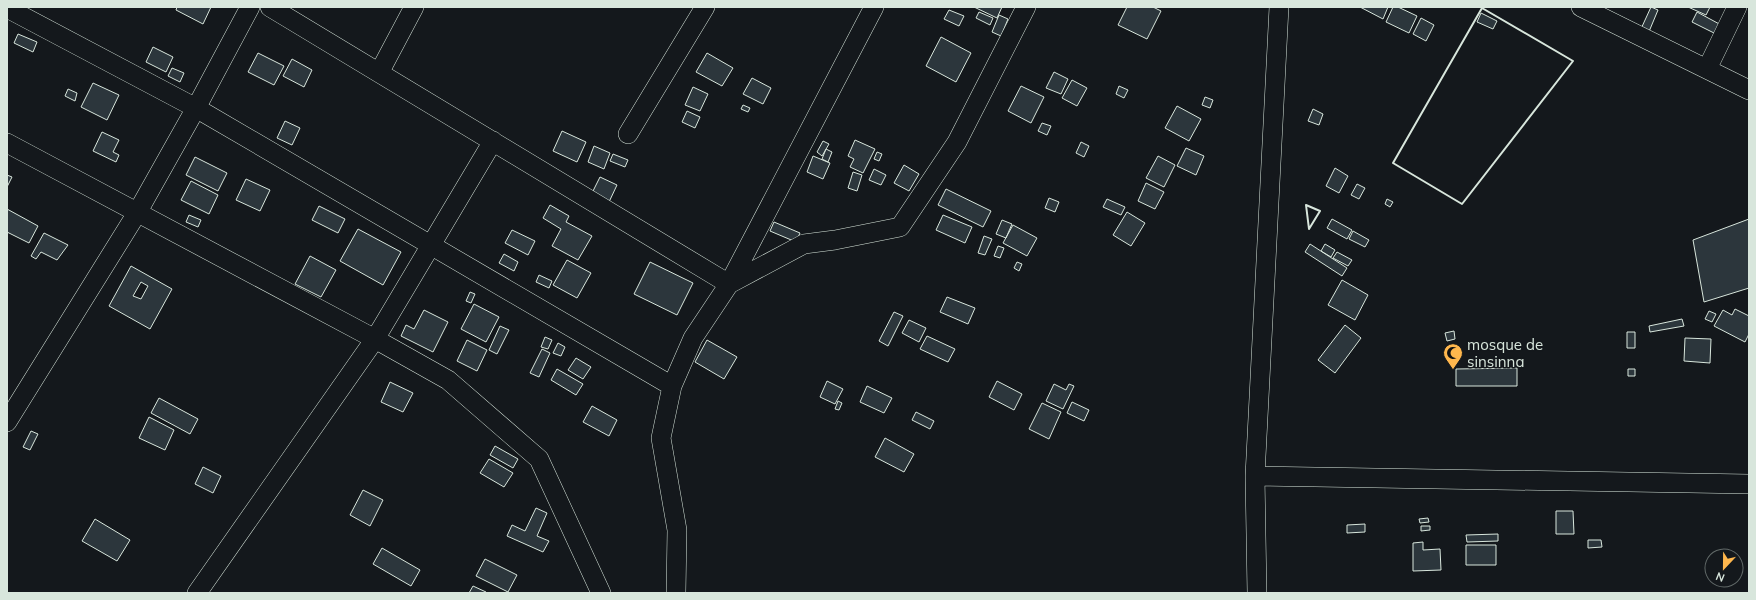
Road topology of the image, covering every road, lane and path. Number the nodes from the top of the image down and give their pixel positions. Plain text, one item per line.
1 (250, 7) edge
2 (270, 7) edge
3 (414, 7) edge
4 (706, 7) edge
5 (874, 7) edge
6 (1026, 7) edge
7 (1279, 7) edge
8 (1581, 7) edge
9 (1738, 7) edge
10 (7, 8) edge
11 (1708, 69) junction
12 (379, 72) junction
13 (1749, 90) edge
14 (196, 108) junction
15 (628, 134) dead end
16 (493, 141) junction
17 (7, 144) edge
18 (137, 213) junction
19 (431, 245) junction
20 (729, 284) junction
21 (375, 339) junction
22 (672, 386) junction
23 (7, 422) edge
24 (1256, 476) junction
25 (1749, 484) edge
26 (197, 593) edge
27 (601, 593) edge
28 (676, 593) edge
29 (1257, 593) edge

1 - 14 street
2 - 12 street
3 - 12 street
4 - 15 street
5 - 20 street
6 - 20 street
7 - 24 street
8 - 11 street
9 - 11 street
10 - 14 street
11 - 13 street
12 - 16 street
14 - 18 street
14 - 19 street
16 - 19 street
16 - 20 street
17 - 18 street
18 - 21 street
18 - 23 street
19 - 21 street
19 - 22 street
20 - 22 street
21 - 26 street
21 - 27 street
22 - 28 street
24 - 25 street
24 - 29 street

